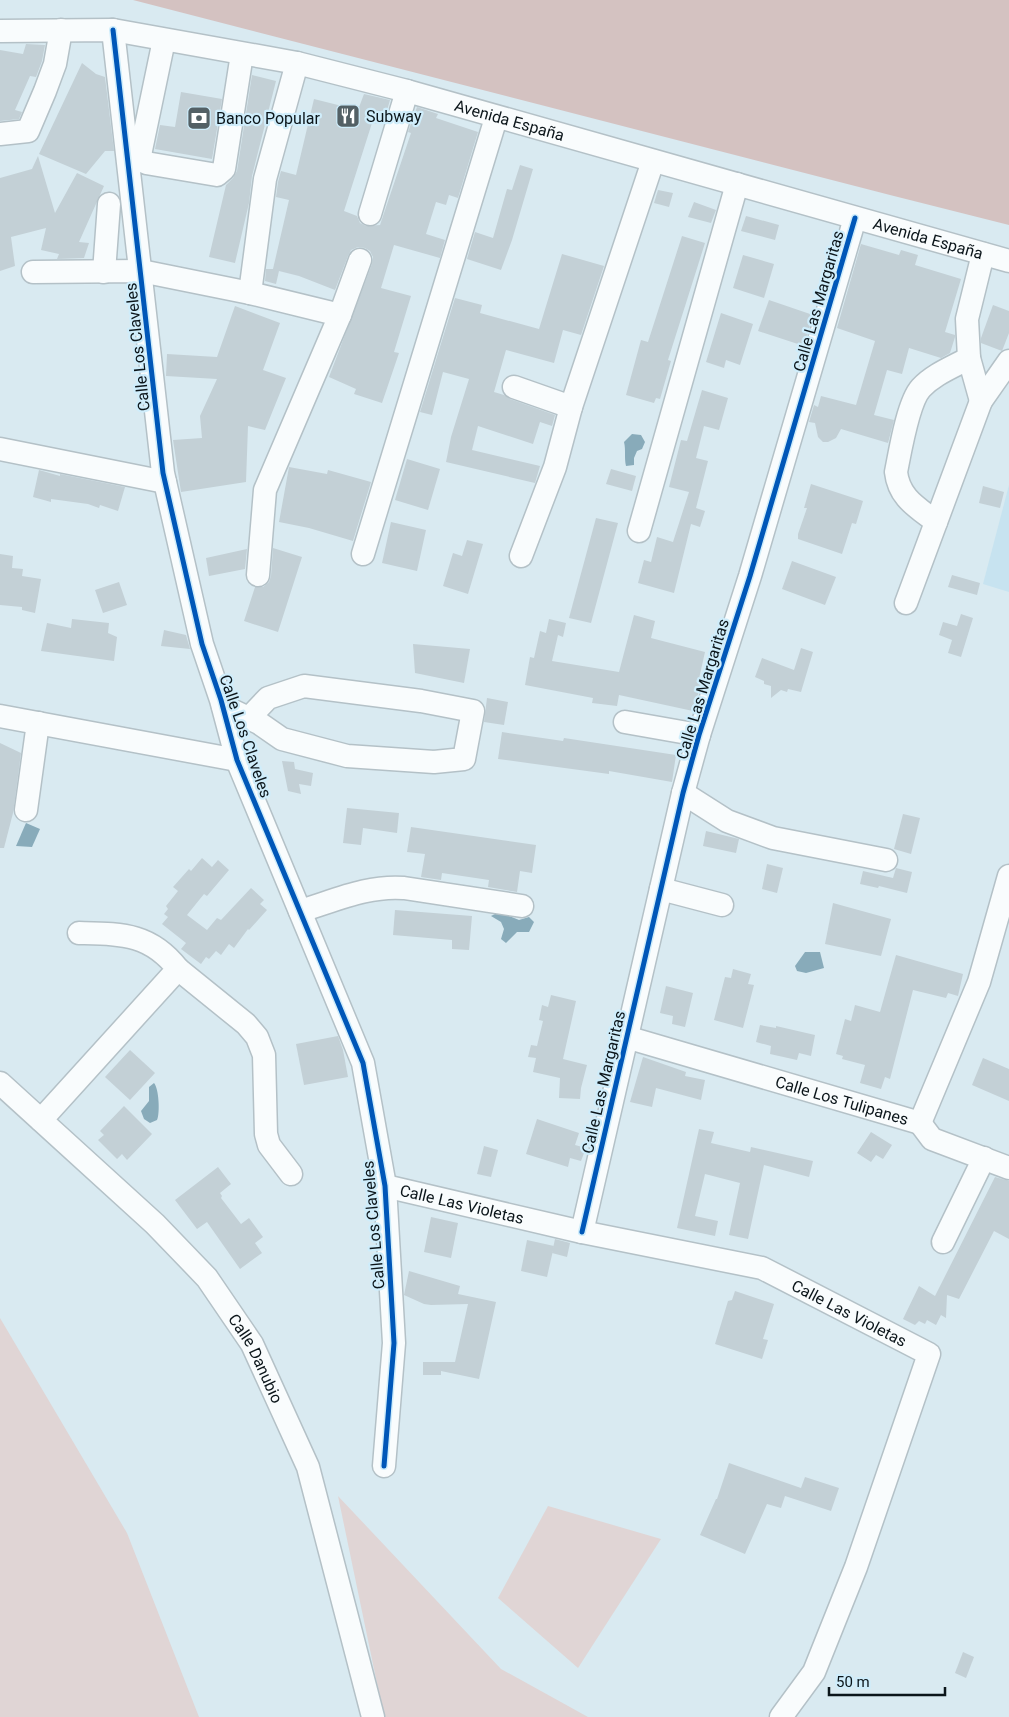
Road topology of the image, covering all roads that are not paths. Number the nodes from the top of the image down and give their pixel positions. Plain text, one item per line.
1 (61, 30) junction
2 (113, 30) junction
3 (0, 31) edge
4 (164, 40) junction
5 (242, 54) junction
6 (297, 63) junction
7 (407, 91) junction
8 (496, 118) junction
9 (0, 134) edge
10 (653, 161) junction
11 (737, 184) junction
12 (109, 204) dead end
13 (370, 214) dead end
14 (856, 218) junction
15 (983, 254) junction
16 (360, 260) dead end
17 (1009, 261) edge
18 (141, 271) junction
19 (32, 272) dead end
20 (104, 272) junction
21 (250, 293) junction
22 (340, 315) junction
23 (969, 358) junction
24 (1009, 361) edge
25 (514, 388) dead end
26 (981, 401) junction
27 (571, 407) junction
28 (0, 449) edge
29 (165, 482) junction
30 (936, 522) junction
31 (639, 531) dead end
32 (364, 554) dead end
33 (521, 556) dead end
34 (258, 575) dead end
35 (906, 603) dead end
36 (222, 706) junction
37 (0, 716) edge
38 (249, 718) junction
39 (625, 722) dead end
40 (38, 723) junction
41 (699, 736) junction
42 (237, 760) junction
43 (683, 793) junction
44 (26, 810) dead end
45 (886, 860) dead end
46 (1009, 876) edge
47 (661, 889) junction
48 (722, 905) dead end
49 (522, 906) dead end
50 (300, 912) junction
51 (79, 933) dead end
52 (178, 969) junction
53 (626, 1038) junction
54 (0, 1083) edge
55 (41, 1120) junction
56 (920, 1123) junction
57 (984, 1158) junction
58 (1009, 1168) edge
59 (291, 1174) dead end
60 (385, 1186) junction
61 (582, 1232) junction
62 (943, 1242) dead end
63 (384, 1466) dead end
64 (373, 1717) edge
65 (781, 1717) edge

1 - 2 street, Avenida España
1 - 3 street, Avenida España
1 - 9 street
2 - 4 street, Avenida España
2 - 18 street, Calle Los Claveles
4 - 5 street, Avenida España
4 - 5 street
5 - 6 street, Avenida España
6 - 7 street, Avenida España
6 - 21 street
7 - 8 street, Avenida España
7 - 13 street
8 - 10 street, Avenida España
8 - 32 street
10 - 11 street, Avenida España
10 - 27 street
11 - 14 street, Avenida España
11 - 31 street
12 - 20 street
14 - 15 street, Avenida España
14 - 41 street, Calle Las Margaritas
15 - 17 street, Avenida España
15 - 23 street
16 - 22 street
18 - 20 street
18 - 21 street
18 - 29 street, Calle Los Claveles
19 - 20 street
21 - 22 street
22 - 34 street
23 - 26 street
23 - 30 street
24 - 26 street
25 - 27 street
26 - 30 street
27 - 33 street
28 - 29 street
29 - 36 street, Calle Los Claveles
30 - 35 street
36 - 38 street
36 - 42 street, Calle Los Claveles
37 - 40 street
38 - 38 street
39 - 41 street
40 - 42 street
40 - 44 street
41 - 43 street, Calle Las Margaritas
42 - 50 street, Calle Los Claveles
43 - 45 street
43 - 47 street, Calle Las Margaritas
46 - 56 street, Calle Los Tulipanes
47 - 48 street
47 - 53 street, Calle Las Margaritas
49 - 50 street
50 - 60 street, Calle Los Claveles
51 - 52 street
52 - 55 street
52 - 59 street
53 - 56 street, Calle Los Tulipanes
53 - 61 street, Calle Las Margaritas
54 - 55 street, Calle Danubio
55 - 64 street, Calle Danubio
56 - 57 street
57 - 58 street
57 - 62 street
60 - 61 street, Calle Las Violetas
60 - 63 street, Calle Los Claveles
61 - 65 street, Calle Las Violetas

